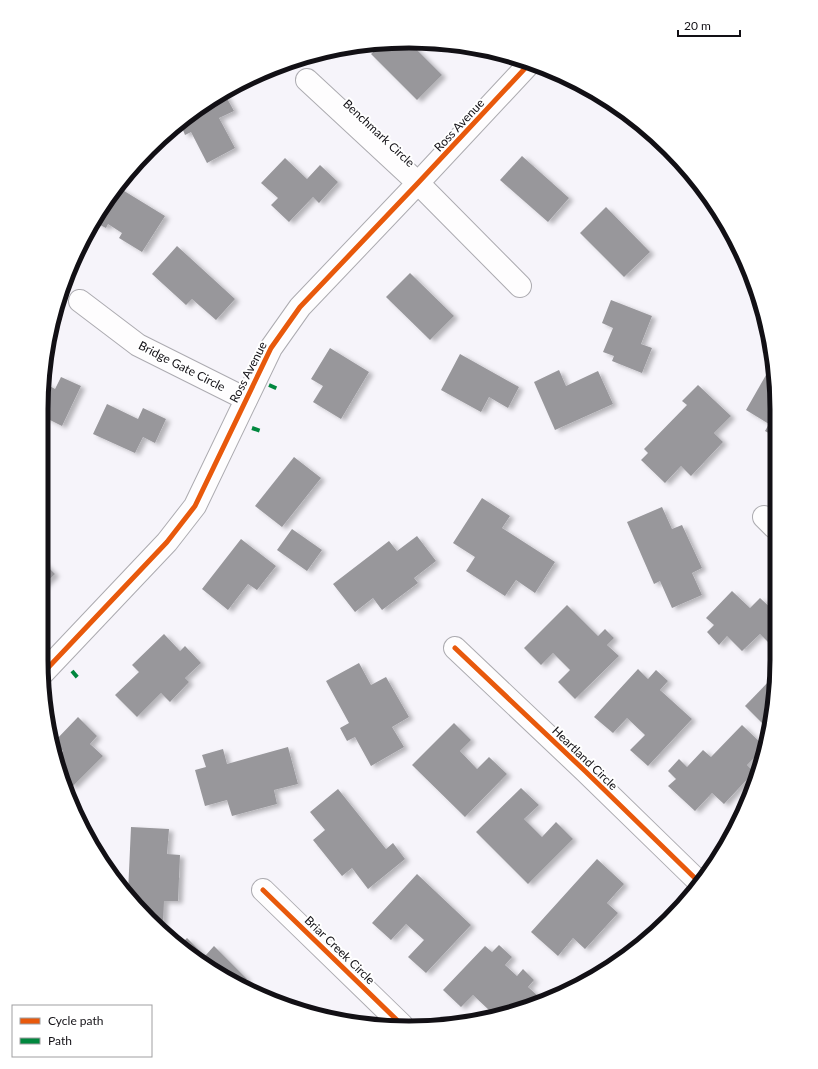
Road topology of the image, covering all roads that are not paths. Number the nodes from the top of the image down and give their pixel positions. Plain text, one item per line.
1 (526, 67) edge
2 (307, 80) dead end
3 (418, 183) junction
4 (520, 286) dead end
5 (80, 301) dead end
6 (246, 399) junction
7 (454, 648) dead end
8 (48, 667) edge
9 (696, 879) edge
10 (263, 890) dead end
11 (397, 1021) edge

1 - 3 street, Ross Avenue
2 - 3 street, Benchmark Circle
3 - 4 street, Benchmark Circle
3 - 6 street, Ross Avenue
5 - 6 street, Bridge Gate Circle
6 - 8 street, Ross Avenue
7 - 9 street, Heartland Circle
10 - 11 street, Briar Creek Circle

